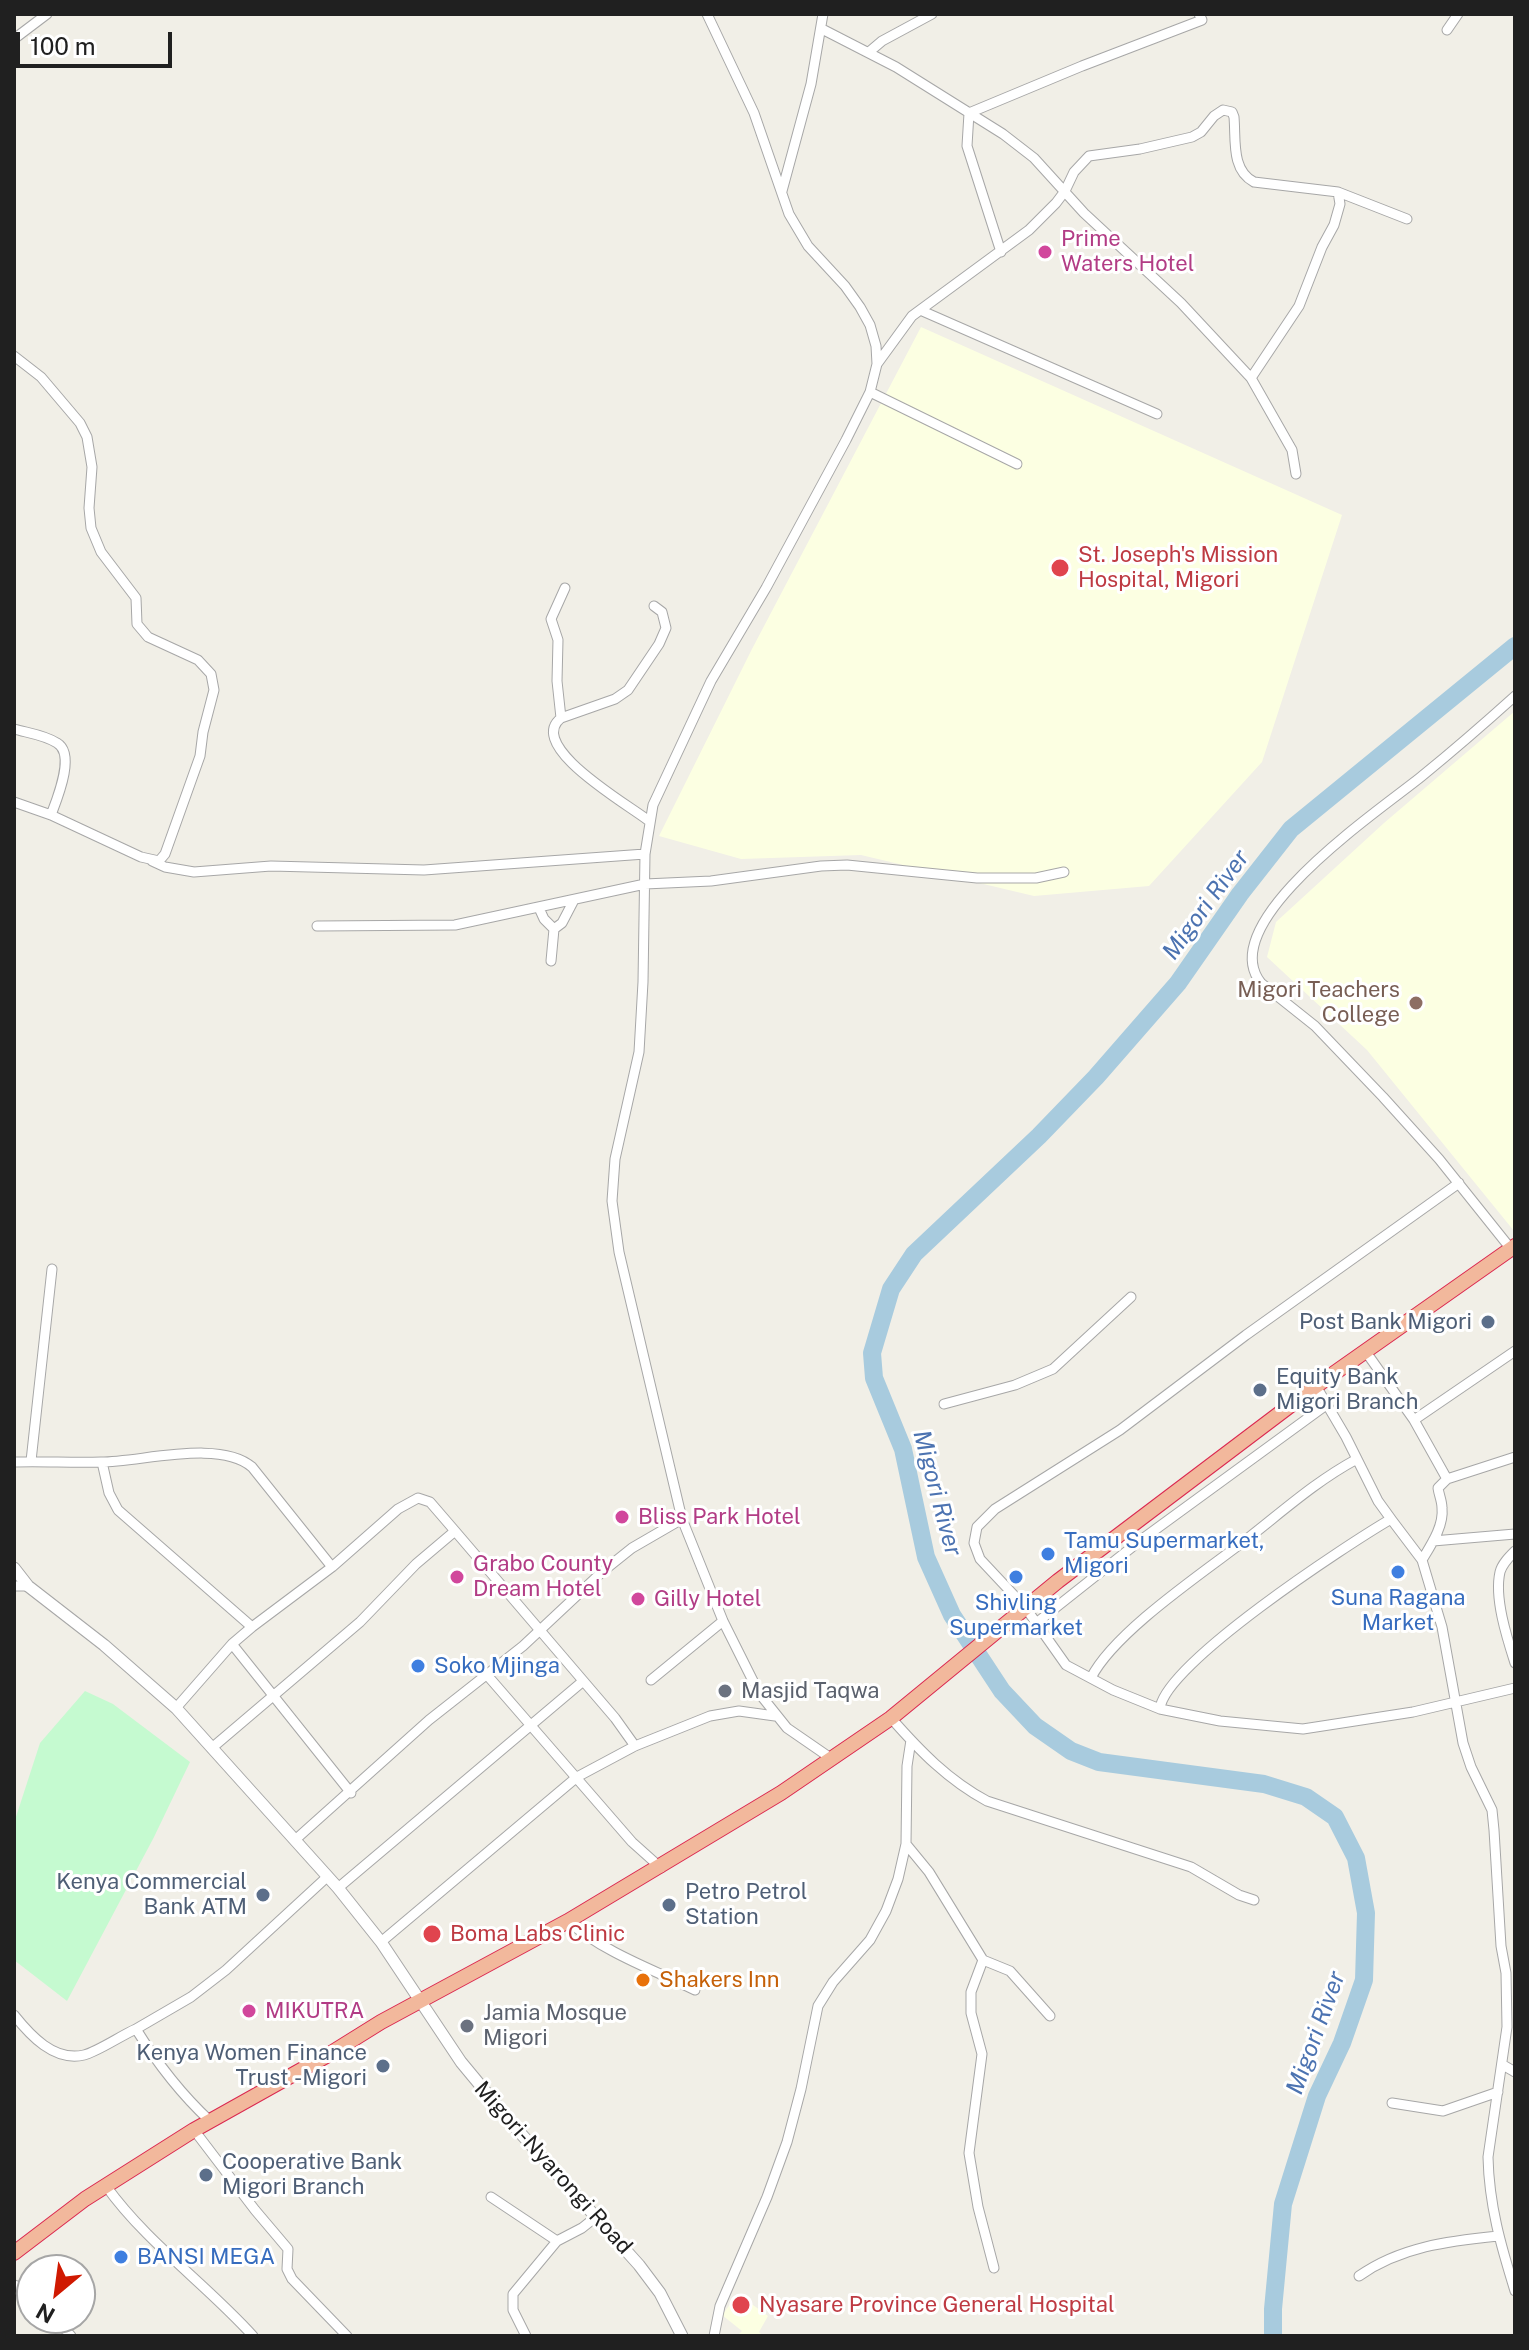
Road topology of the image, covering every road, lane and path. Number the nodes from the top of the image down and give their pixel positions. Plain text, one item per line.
1 (47, 14) edge
2 (707, 14) edge
3 (823, 14) edge
4 (932, 14) edge
5 (1199, 14) edge
6 (1458, 14) edge
7 (822, 29) junction
8 (1447, 30) dead end
9 (14, 39) edge
10 (869, 52) junction
11 (969, 113) junction
12 (782, 191) junction
13 (1065, 191) junction
14 (1338, 192) junction
15 (1407, 219) dead end
16 (1001, 252) junction
17 (920, 310) junction
18 (14, 356) edge
19 (877, 364) junction
20 (1251, 378) junction
21 (870, 392) junction
22 (1157, 414) dead end
23 (1017, 464) dead end
24 (1296, 474) dead end
25 (565, 588) dead end
26 (654, 606) dead end
27 (1515, 696) edge
28 (561, 718) junction
29 (14, 729) edge
30 (14, 802) edge
31 (51, 815) junction
32 (649, 821) junction
33 (645, 854) junction
34 (152, 861) junction
35 (1064, 872) dead end
36 (645, 884) junction
37 (574, 900) junction
38 (539, 908) junction
39 (317, 926) dead end
40 (554, 929) junction
41 (551, 961) dead end
42 (1459, 1183) junction
43 (1513, 1248) edge
44 (52, 1269) dead end
45 (1131, 1297) dead end
46 (1515, 1351) edge
47 (1366, 1352) junction
48 (1316, 1386) junction
49 (944, 1404) dead end
50 (1326, 1405) junction
51 (1414, 1420) junction
52 (1515, 1457) edge
53 (1357, 1459) junction
54 (31, 1461) junction
55 (14, 1462) edge
56 (102, 1462) junction
57 (1447, 1479) junction
58 (682, 1519) junction
59 (1391, 1519) junction
60 (455, 1531) junction
61 (1515, 1534) edge
62 (1433, 1541) junction
63 (1515, 1551) edge
64 (1422, 1560) junction
65 (332, 1567) junction
66 (14, 1568) edge
67 (14, 1586) edge
68 (28, 1586) junction
69 (1025, 1607) junction
70 (723, 1621) junction
71 (1035, 1624) junction
72 (252, 1627) junction
73 (540, 1630) junction
74 (232, 1644) junction
75 (1515, 1663) edge
76 (487, 1675) junction
77 (1091, 1678) junction
78 (651, 1680) dead end
79 (582, 1682) junction
80 (1515, 1688) edge
81 (274, 1696) junction
82 (1455, 1702) junction
83 (176, 1708) junction
84 (1160, 1709) junction
85 (775, 1716) junction
86 (891, 1718) junction
87 (530, 1724) junction
88 (911, 1740) junction
89 (635, 1746) junction
90 (213, 1747) junction
91 (832, 1759) junction
92 (577, 1777) junction
93 (351, 1793) junction
94 (295, 1840) junction
95 (906, 1844) junction
96 (661, 1868) junction
97 (327, 1877) junction
98 (338, 1888) junction
99 (1254, 1900) dead end
100 (568, 1921) junction
101 (381, 1942) junction
102 (1501, 1946) junction
103 (1515, 1950) edge
104 (983, 1960) junction
105 (695, 1990) dead end
106 (421, 2001) junction
107 (14, 2015) edge
108 (1050, 2016) dead end
109 (136, 2029) junction
110 (1503, 2065) junction
111 (1515, 2072) edge
112 (1498, 2092) junction
113 (1392, 2103) dead end
114 (210, 2121) junction
115 (194, 2130) junction
116 (106, 2186) junction
117 (491, 2197) dead end
118 (597, 2216) junction
119 (1498, 2236) junction
120 (557, 2241) junction
121 (14, 2253) edge
122 (994, 2268) dead end
123 (1359, 2276) dead end
124 (1515, 2291) edge
125 (253, 2336) edge
126 (347, 2336) edge
127 (526, 2336) edge
128 (682, 2336) edge
129 (714, 2336) edge

1 - 9 street
2 - 12 street
3 - 7 street
4 - 10 street
5 - 11 street
6 - 8 street
7 - 10 street
7 - 12 street
10 - 11 street
11 - 13 street
11 - 16 street
12 - 19 street
13 - 14 street
13 - 16 street
13 - 20 street
14 - 15 street
14 - 20 street
16 - 17 street
17 - 19 street
17 - 22 street
18 - 34 street
19 - 21 street
20 - 24 street
21 - 23 street
21 - 32 street
25 - 28 street
26 - 28 street
27 - 42 street
28 - 32 street
29 - 31 street
30 - 31 street
31 - 34 street
32 - 33 street
33 - 34 street
33 - 36 street
35 - 36 street
36 - 37 street
36 - 58 street
37 - 38 street
37 - 40 street
38 - 39 street
38 - 40 street
40 - 41 street
42 - 43 street
42 - 69 street
43 - 47 highway
44 - 54 street
45 - 49 street
46 - 51 street
47 - 48 highway
47 - 51 street
48 - 50 street
48 - 69 highway
50 - 53 street
50 - 71 street
51 - 57 street
52 - 57 street
53 - 59 street
53 - 77 street
54 - 55 street
54 - 56 street
56 - 65 street
56 - 72 street
57 - 62 street
58 - 70 street
58 - 73 street
59 - 64 street
59 - 84 street
60 - 65 street
60 - 73 street
60 - 81 street
61 - 62 street
62 - 64 street
63 - 75 street
64 - 82 street
65 - 72 street
66 - 68 street, Migori-Nyarongi Road
67 - 68 street
68 - 83 street, Migori-Nyarongi Road
69 - 71 street
69 - 86 highway
70 - 78 street
70 - 85 street
71 - 77 street
72 - 74 street
73 - 76 street
73 - 79 street
74 - 81 street
74 - 83 street
76 - 87 street
76 - 93 street
77 - 84 street
79 - 87 street
79 - 89 street
80 - 82 street
81 - 90 street
81 - 93 street
82 - 84 street
82 - 102 street
83 - 90 street, Migori-Nyarongi Road
85 - 89 street
85 - 91 street
86 - 88 street
86 - 91 highway
87 - 92 street
87 - 98 street
88 - 95 street
88 - 99 street
89 - 92 street
90 - 94 street, Migori-Nyarongi Road
91 - 96 highway
92 - 96 street
92 - 101 street
93 - 94 street
94 - 97 street, Migori-Nyarongi Road
95 - 104 street
95 - 129 street
96 - 100 highway
97 - 98 street, Migori-Nyarongi Road
97 - 109 street
98 - 101 street, Migori-Nyarongi Road
100 - 105 street
100 - 106 highway
101 - 106 street, Migori-Nyarongi Road
102 - 103 street
102 - 110 street
104 - 108 street
104 - 122 street
106 - 114 highway
106 - 118 street, Migori-Nyarongi Road
107 - 109 street
109 - 114 street
110 - 111 street
110 - 112 street
112 - 113 street
112 - 119 street
114 - 115 highway
115 - 116 highway
115 - 126 street
116 - 121 highway
116 - 125 street
117 - 120 street
118 - 120 street
118 - 128 street, Migori-Nyarongi Road
119 - 123 street
119 - 124 street
120 - 127 street

